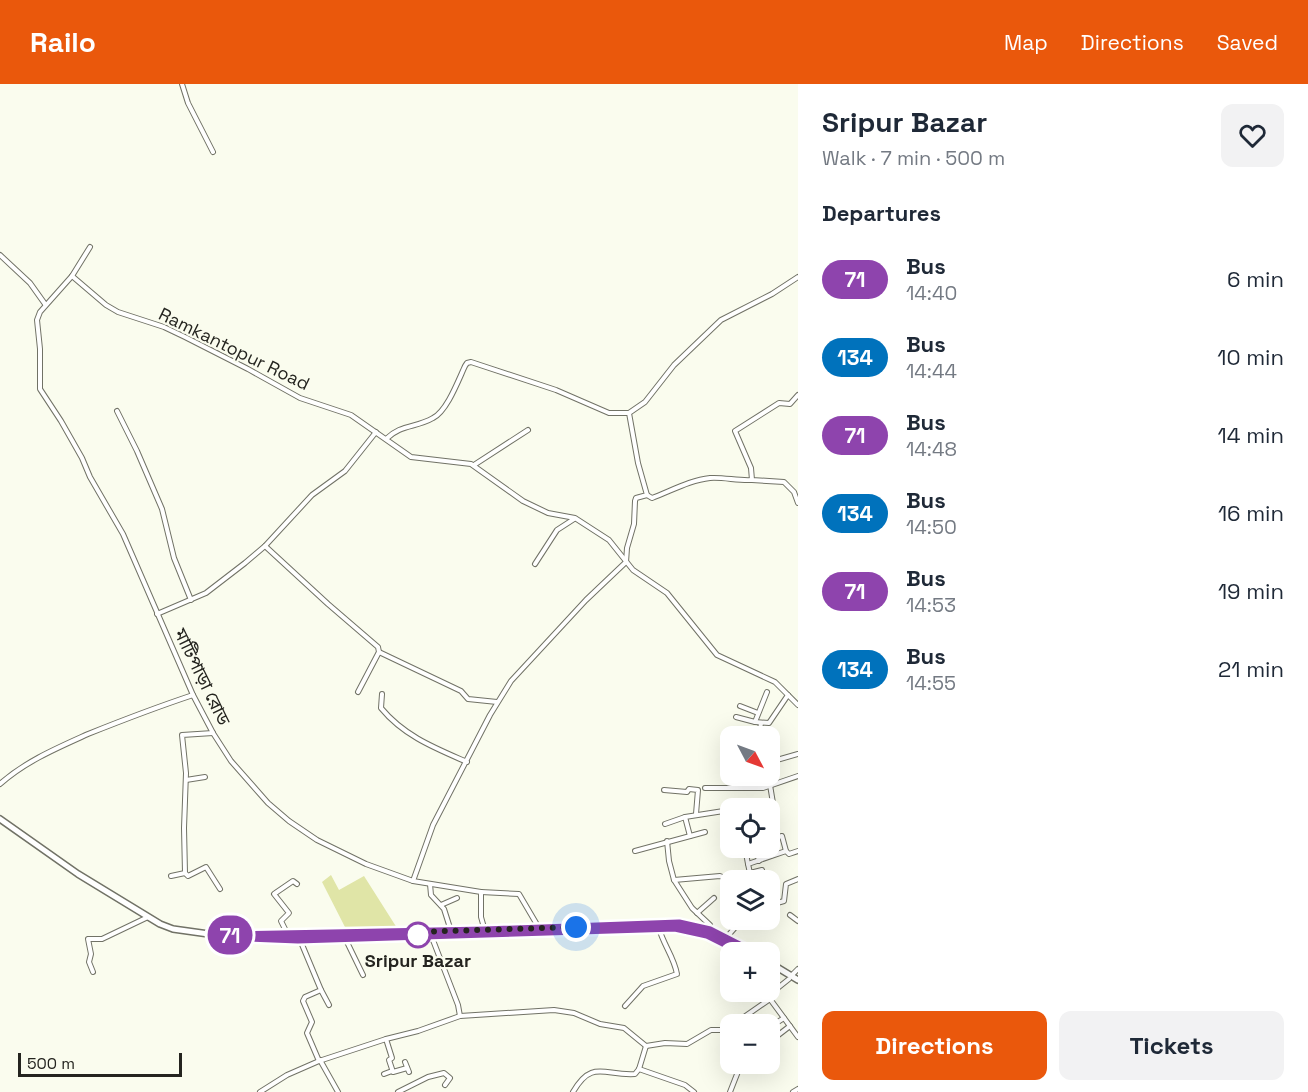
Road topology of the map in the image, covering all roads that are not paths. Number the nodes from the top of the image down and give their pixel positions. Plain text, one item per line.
1 (182, 84) edge
2 (213, 152) dead end
3 (90, 247) dead end
4 (0, 255) edge
5 (72, 276) junction
6 (798, 277) edge
7 (45, 304) junction
8 (798, 395) edge
9 (117, 411) dead end
10 (630, 413) junction
11 (528, 430) dead end
12 (376, 432) junction
13 (386, 439) junction
14 (474, 465) junction
15 (752, 480) junction
16 (647, 495) junction
17 (798, 503) edge
18 (575, 518) junction
19 (265, 546) junction
20 (626, 562) junction
21 (535, 564) dead end
22 (191, 600) junction
23 (157, 614) junction
24 (379, 652) junction
25 (358, 692) dead end
26 (767, 692) dead end
27 (382, 694) dead end
28 (193, 695) junction
29 (789, 696) junction
30 (497, 702) junction
31 (798, 705) edge
32 (740, 706) dead end
33 (758, 713) junction
34 (736, 717) dead end
35 (755, 722) junction
36 (762, 723) junction
37 (762, 726) edge
38 (213, 733) junction
39 (798, 754) edge
40 (780, 759) edge
41 (467, 762) junction
42 (798, 776) edge
43 (205, 777) dead end
44 (186, 780) junction
45 (780, 782) edge
46 (0, 784) edge
47 (765, 786) edge
48 (705, 788) dead end
49 (664, 790) dead end
50 (720, 811) edge
51 (696, 814) junction
52 (686, 817) junction
53 (0, 819) edge
54 (664, 824) dead end
55 (705, 832) dead end
56 (690, 836) junction
57 (780, 836) edge
58 (667, 841) junction
59 (635, 851) dead end
60 (786, 851) junction
61 (798, 851) edge
62 (747, 858) edge
63 (758, 858) edge
64 (759, 861) junction
65 (748, 864) junction
66 (749, 870) edge
67 (185, 873) junction
68 (171, 876) dead end
69 (720, 876) edge
70 (798, 879) edge
71 (674, 880) junction
72 (413, 881) junction
73 (297, 884) dead end
74 (430, 884) junction
75 (219, 889) dead end
76 (481, 892) junction
77 (457, 898) dead end
78 (714, 898) dead end
79 (780, 902) edge
80 (441, 905) junction
81 (697, 913) junction
82 (790, 915) dead end
83 (148, 917) junction
84 (798, 921) edge
85 (539, 928) junction
86 (659, 928) junction
87 (706, 930) junction
88 (733, 930) edge
89 (485, 931) junction
90 (451, 932) junction
91 (288, 935) junction
92 (431, 935) junction
93 (226, 936) junction
94 (298, 937) junction
95 (345, 938) junction
96 (726, 938) junction
97 (723, 942) edge
98 (733, 942) edge
99 (798, 969) edge
100 (93, 972) dead end
101 (780, 972) edge
102 (363, 975) dead end
103 (790, 977) junction
104 (798, 982) edge
105 (780, 986) edge
106 (321, 990) junction
107 (766, 1002) edge
108 (772, 1002) edge
109 (329, 1005) dead end
110 (625, 1006) dead end
111 (749, 1014) edge
112 (460, 1016) junction
113 (784, 1018) junction
114 (780, 1021) edge
115 (790, 1026) junction
116 (720, 1030) edge
117 (780, 1034) edge
118 (798, 1037) edge
119 (386, 1039) junction
120 (646, 1046) junction
121 (320, 1061) junction
122 (405, 1062) dead end
123 (639, 1069) junction
124 (392, 1071) junction
125 (384, 1074) dead end
126 (737, 1074) edge
127 (446, 1084) dead end
128 (798, 1089) edge
129 (260, 1092) edge
130 (338, 1092) edge
131 (398, 1092) edge
132 (573, 1092) edge
133 (694, 1092) edge
134 (730, 1092) edge
135 (793, 1092) edge

1 - 2 street
3 - 5 street
4 - 7 street
5 - 7 street
5 - 12 street, Ramkantopur Road
6 - 10 street
7 - 23 street, মাটিপাড়া রোড
8 - 15 street
9 - 22 street
10 - 13 street
10 - 16 street
11 - 14 street
12 - 13 street, Ramkantopur Road
12 - 19 street
13 - 14 street, Ramkantopur Road
14 - 18 street, Ramkantopur Road
15 - 16 street
15 - 17 street
16 - 20 street
18 - 20 street, Ramkantopur Road
18 - 21 street
19 - 22 street
19 - 24 street
20 - 29 street, Ramkantopur Road
20 - 30 street
22 - 23 street
23 - 28 street, মাটিপাড়া রোড
24 - 25 street
24 - 30 street
26 - 33 street
27 - 41 street
28 - 38 street, মাটিপাড়া রোড
28 - 46 street
29 - 31 street, Ramkantopur Road
29 - 36 street
30 - 41 street
32 - 33 street
33 - 35 street
34 - 35 street
35 - 36 street
36 - 37 street
38 - 44 street
38 - 72 street, মাটিপাড়া রোড
39 - 40 street
41 - 72 street
42 - 45 street
43 - 44 street
44 - 67 street
47 - 48 street
49 - 51 street
50 - 51 street
51 - 52 street
52 - 54 street
52 - 56 street
53 - 83 main road
55 - 56 street
56 - 58 street
57 - 60 street
58 - 59 street
58 - 71 street
60 - 61 street
60 - 64 street
62 - 65 street
63 - 64 street
64 - 65 street
65 - 66 street
67 - 68 street
67 - 75 street
69 - 71 street
70 - 79 street
71 - 81 street
72 - 74 street, মাটিপাড়া রোড
73 - 91 street
74 - 76 street, মাটিপাড়া রোড
74 - 80 street
76 - 85 street, মাটিপাড়া রোড
76 - 89 street
77 - 80 street
78 - 81 street
80 - 90 street
81 - 87 street
82 - 84 street
83 - 93 main road
83 - 100 street
85 - 87 main road
85 - 89 main road
86 - 92 main road
86 - 97 main road
86 - 110 street
87 - 96 main road
88 - 96 street
89 - 90 main road
90 - 94 main road
91 - 93 main road
91 - 94 main road
92 - 95 main road
92 - 112 street
93 - 94 main road
94 - 95 main road
94 - 106 street
95 - 102 street
96 - 98 main road
99 - 103 street
101 - 103 main road
103 - 104 main road
103 - 105 street
106 - 109 street
106 - 121 street
107 - 111 street
108 - 113 street
112 - 119 street
112 - 120 street
113 - 114 street
113 - 115 street
115 - 117 street
115 - 118 street
116 - 120 street
119 - 121 street
119 - 124 street
120 - 123 street
121 - 129 street
121 - 130 street
122 - 124 street
123 - 132 street
123 - 133 street
124 - 125 street
126 - 134 street
127 - 131 street
128 - 135 street

